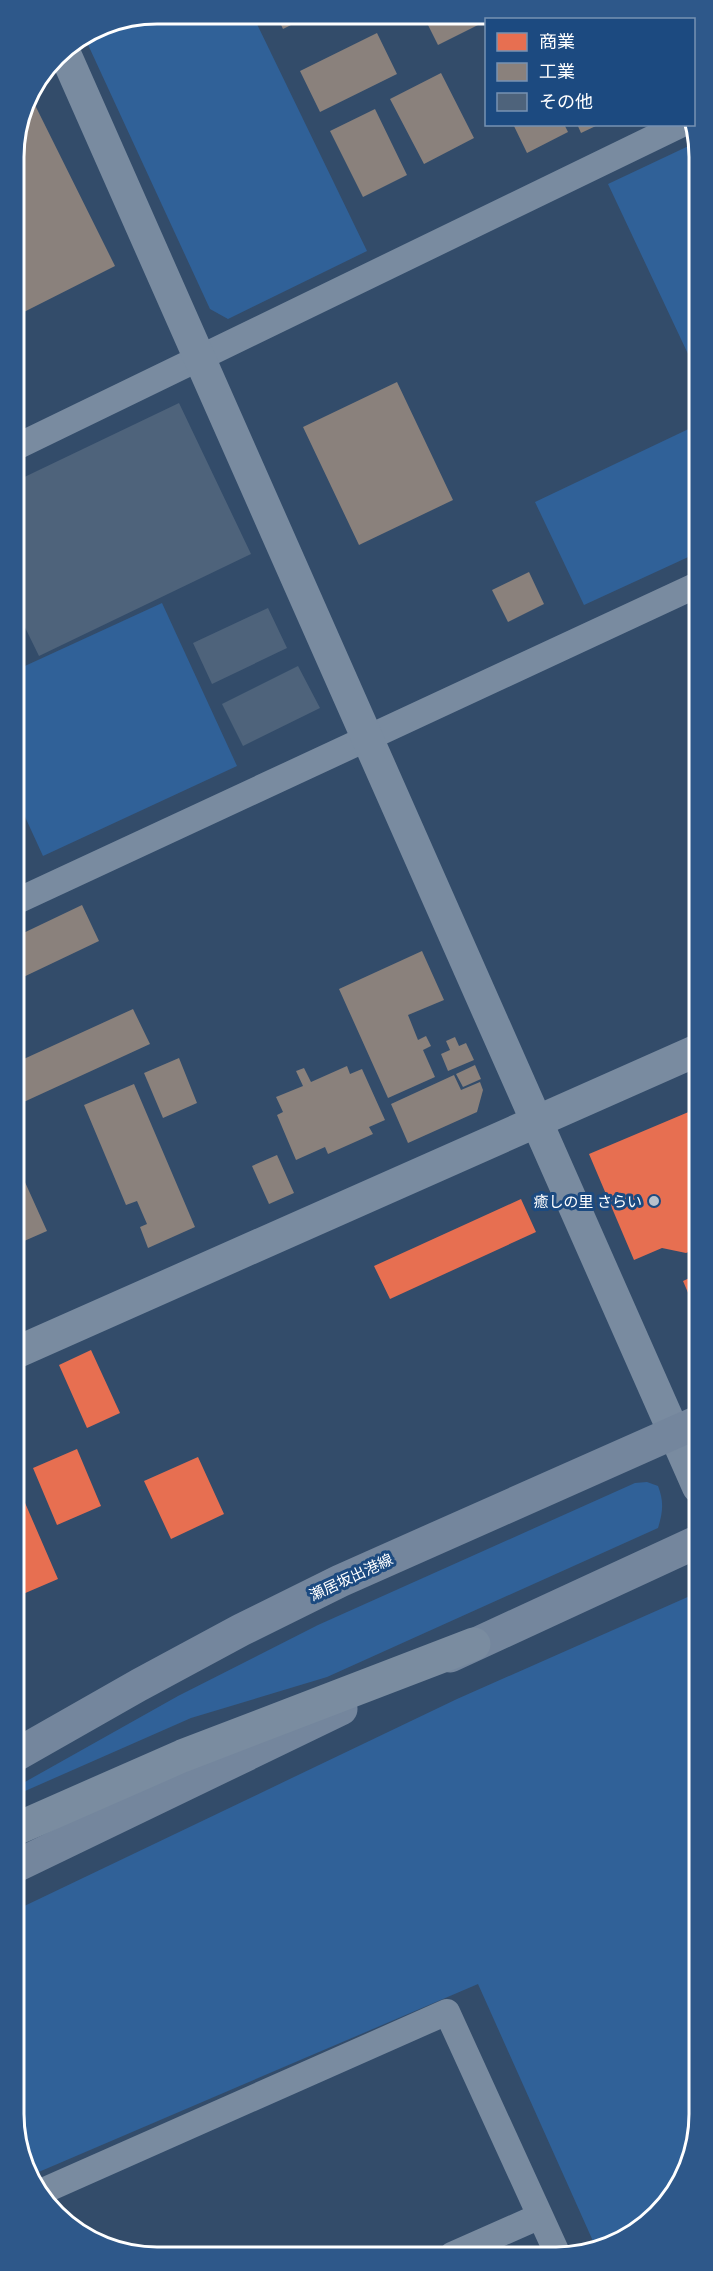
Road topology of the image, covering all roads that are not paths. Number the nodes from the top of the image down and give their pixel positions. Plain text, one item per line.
1 (67, 59) edge
2 (678, 126) edge
3 (200, 358) junction
4 (24, 443) edge
5 (689, 589) edge
6 (368, 738) junction
7 (24, 898) edge
8 (689, 1054) edge
9 (537, 1122) junction
10 (24, 1349) edge
11 (686, 1427) edge
12 (689, 1442) edge
13 (689, 1546) edge
14 (474, 1644) junction
15 (24, 1750) edge
16 (24, 1808) edge
17 (24, 1825) edge
18 (24, 1862) edge
19 (47, 2189) edge
20 (540, 2216) junction
21 (470, 2247) edge
22 (554, 2247) edge

1 - 3 street
2 - 3 street
3 - 4 street
3 - 6 street
5 - 6 street
6 - 7 street
6 - 9 street
8 - 9 street
9 - 10 street
9 - 11 street
11 - 12 street
11 - 15 main road, 瀬居坂出港線
13 - 14 main road
14 - 16 main road
14 - 17 highway
14 - 18 main road
19 - 20 street
20 - 21 street
20 - 22 street

